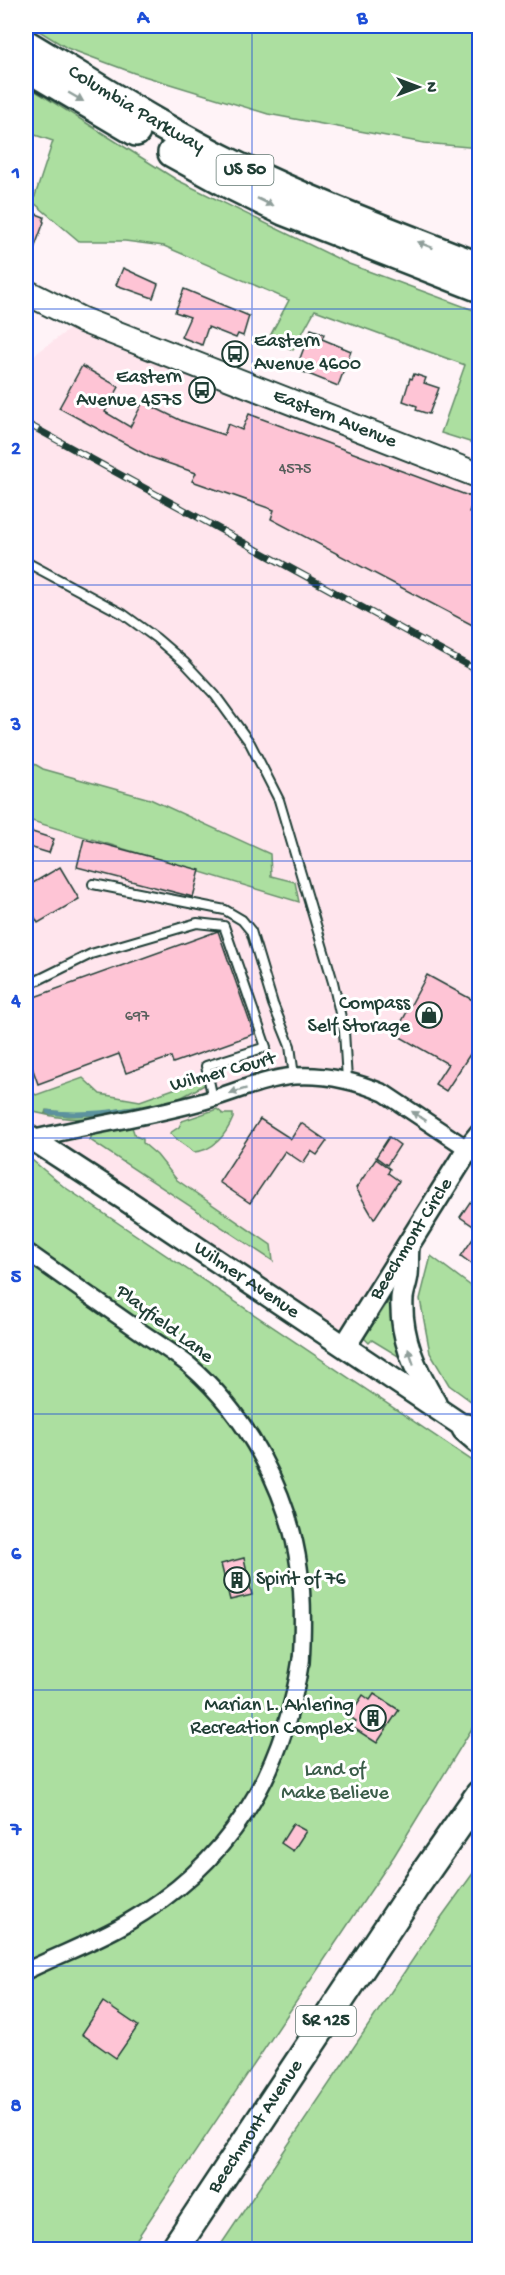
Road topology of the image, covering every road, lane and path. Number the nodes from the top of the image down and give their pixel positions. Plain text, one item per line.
1 (26, 44) edge
2 (26, 67) edge
3 (480, 267) edge
4 (480, 288) edge
5 (26, 292) edge
6 (480, 476) edge
7 (26, 562) edge
8 (93, 884) dead end
9 (26, 986) edge
10 (294, 1076) junction
11 (347, 1080) junction
12 (213, 1099) junction
13 (27, 1141) edge
14 (476, 1147) edge
15 (408, 1245) junction
16 (26, 1251) edge
17 (345, 1346) junction
18 (438, 1409) junction
19 (475, 1435) edge
20 (480, 1794) edge
21 (26, 1971) edge
22 (174, 2250) edge

3 -> 1 highway, Columbia Parkway / US 50
2 -> 4 highway, Columbia Parkway / US 50
5 - 6 main road, Eastern Avenue
7 - 11 lane
8 - 10 lane
9 - 12 lane
10 - 11 street, Wilmer Court
10 -> 12 street, Wilmer Court
14 -> 11 street, Wilmer Court
12 - 13 street, Wilmer Court
13 - 17 street, Wilmer Avenue
14 - 15 street, Beechmont Circle
15 - 17 street, Beechmont Circle
18 -> 15 street
16 - 21 street, Playfield Lane
17 - 18 street, Wilmer Avenue
18 - 19 street, Wilmer Avenue
20 - 22 highway, Beechmont Avenue / SR 125

